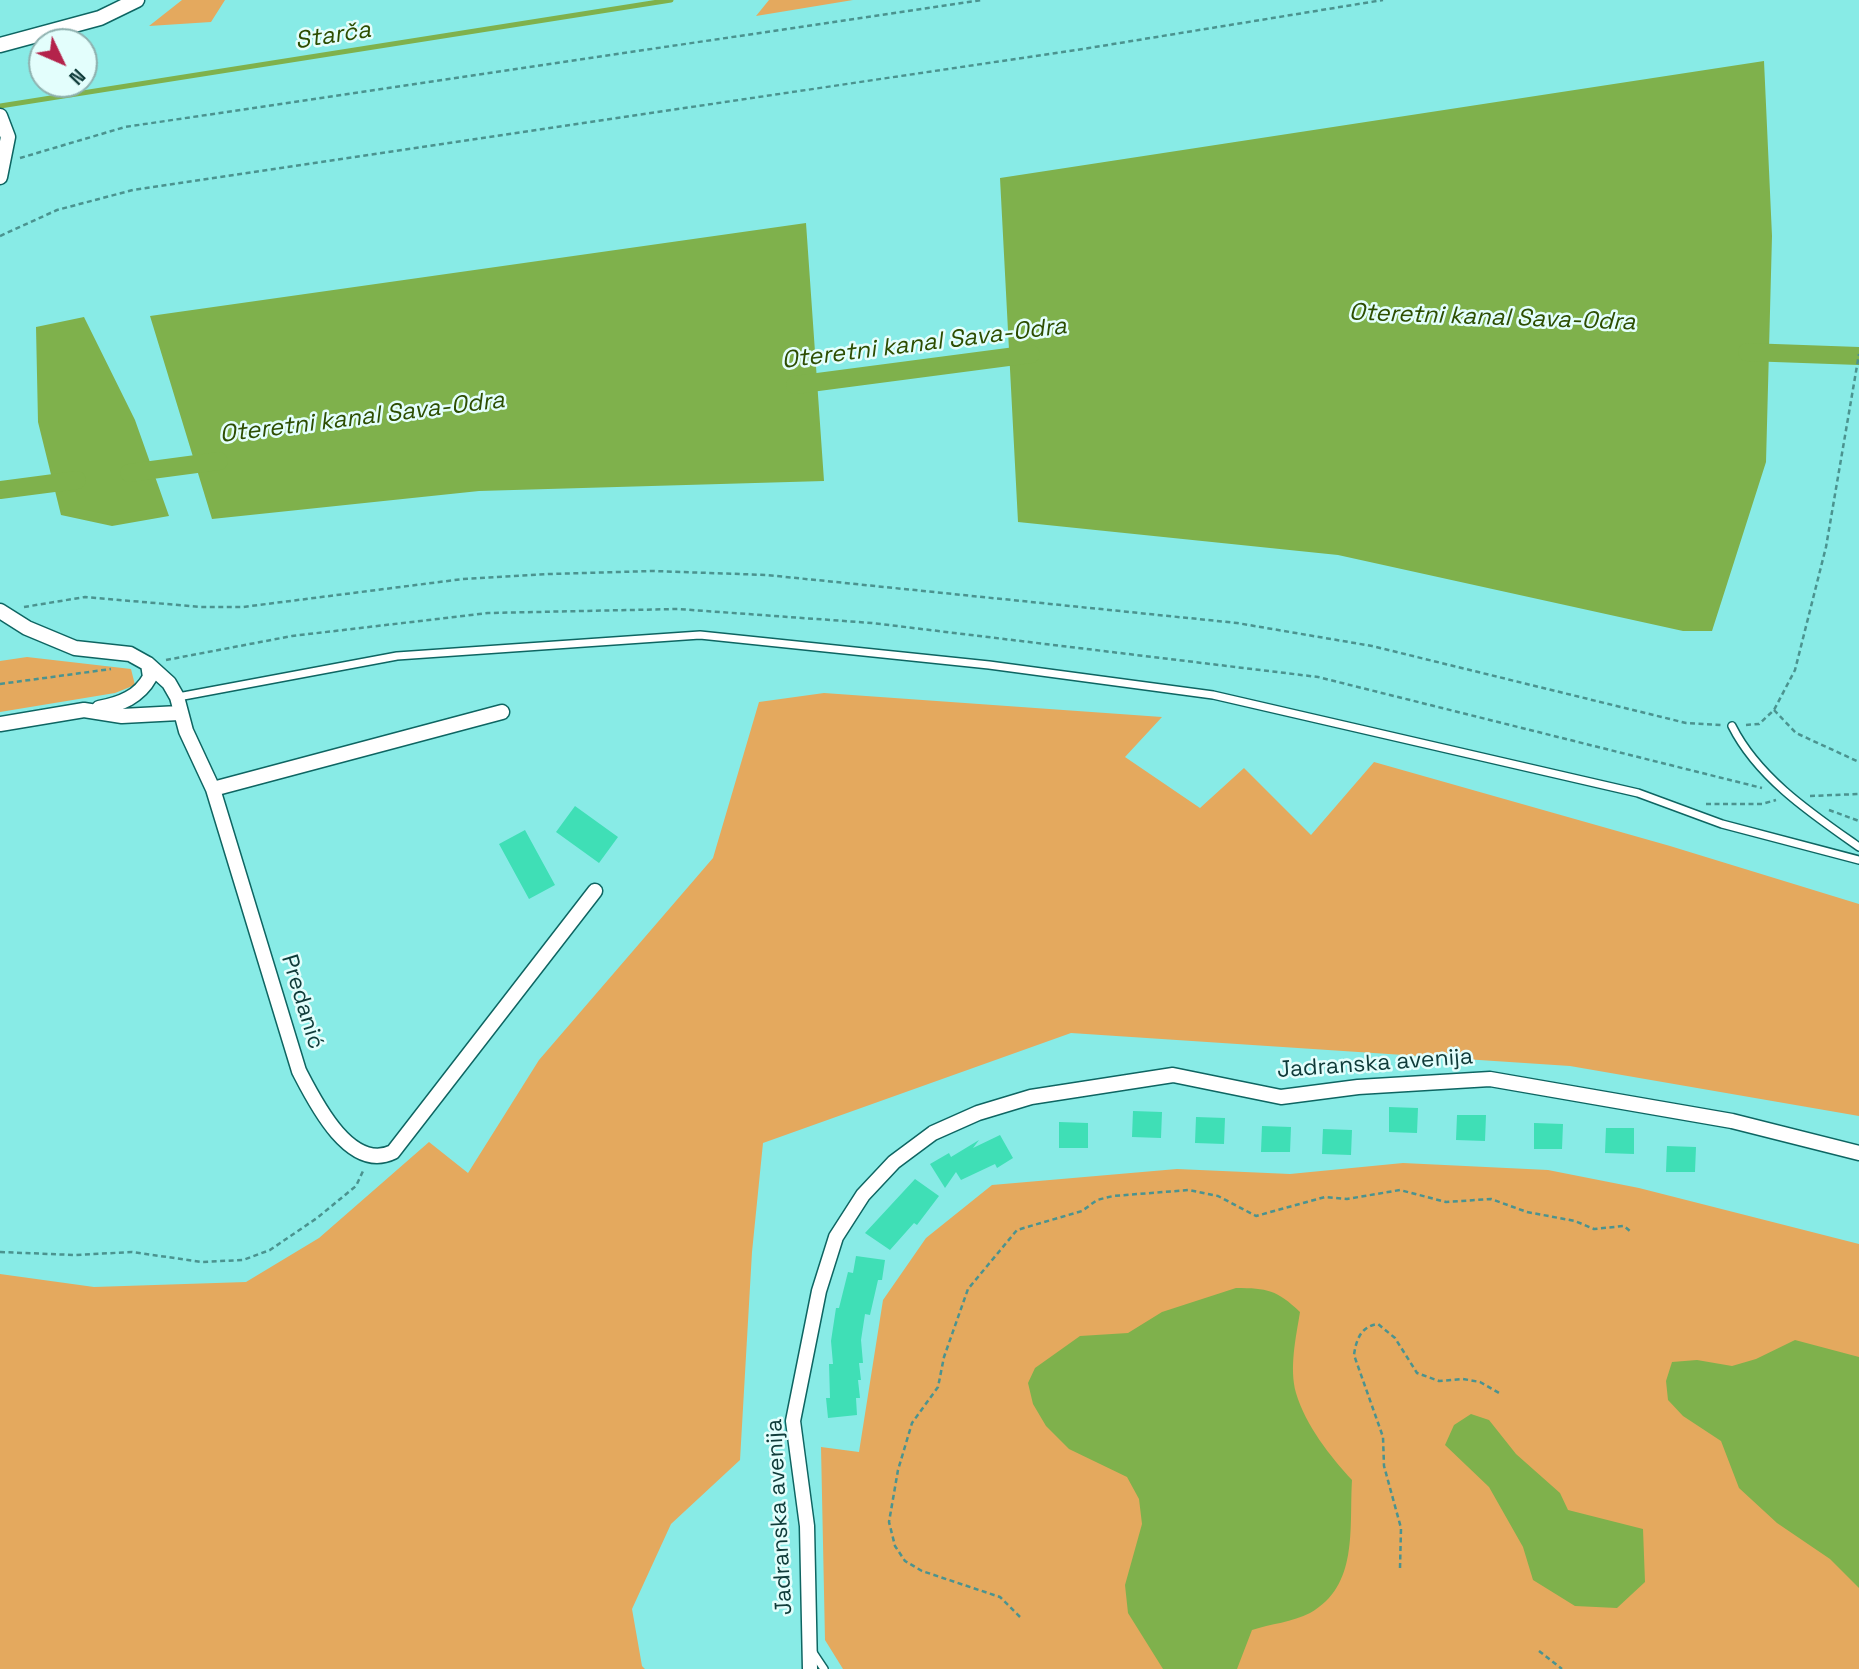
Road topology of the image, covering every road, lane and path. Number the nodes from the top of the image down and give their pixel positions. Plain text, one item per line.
1 (136, 0) edge
2 (982, 0) edge
3 (1383, 0) edge
4 (0, 45) edge
5 (1, 118) edge
6 (3, 170) edge
7 (0, 236) edge
8 (1859, 354) edge
9 (0, 611) edge
10 (148, 664) junction
11 (177, 697) junction
12 (1774, 709) junction
13 (84, 710) junction
14 (502, 712) dead end
15 (179, 713) junction
16 (0, 724) edge
17 (1732, 726) junction
18 (1859, 762) edge
19 (212, 789) junction
20 (1859, 794) edge
21 (1790, 796) junction
22 (1686, 811) junction
23 (1859, 846) edge
24 (1859, 860) edge
25 (595, 891) dead end
26 (1859, 1153) edge
27 (365, 1155) junction
28 (1631, 1232) dead end
29 (0, 1252) edge
30 (1499, 1393) dead end
31 (1400, 1568) dead end
32 (1020, 1617) dead end
33 (810, 1647) junction
34 (1539, 1651) dead end
35 (810, 1669) edge
36 (824, 1669) edge
37 (1562, 1669) edge

1 - 4 street
2 - 6 path
3 - 7 path
5 - 6 street
8 - 12 path
9 - 10 street
9 - 17 path
10 - 11 street
10 - 13 street
11 - 15 street, Predanić
11 - 22 lane
12 - 17 path
12 - 18 path
13 - 15 street
13 - 16 street
14 - 19 street
15 - 19 street, Predanić
17 - 21 lane
19 - 27 street, Predanić
20 - 21 path
21 - 22 path
21 - 23 lane
22 - 24 lane
25 - 27 street
26 - 33 street, Jadranska avenija
27 - 29 path
28 - 32 path
30 - 31 path
33 - 35 street, Jadranska avenija
33 - 36 lane
34 - 37 path

